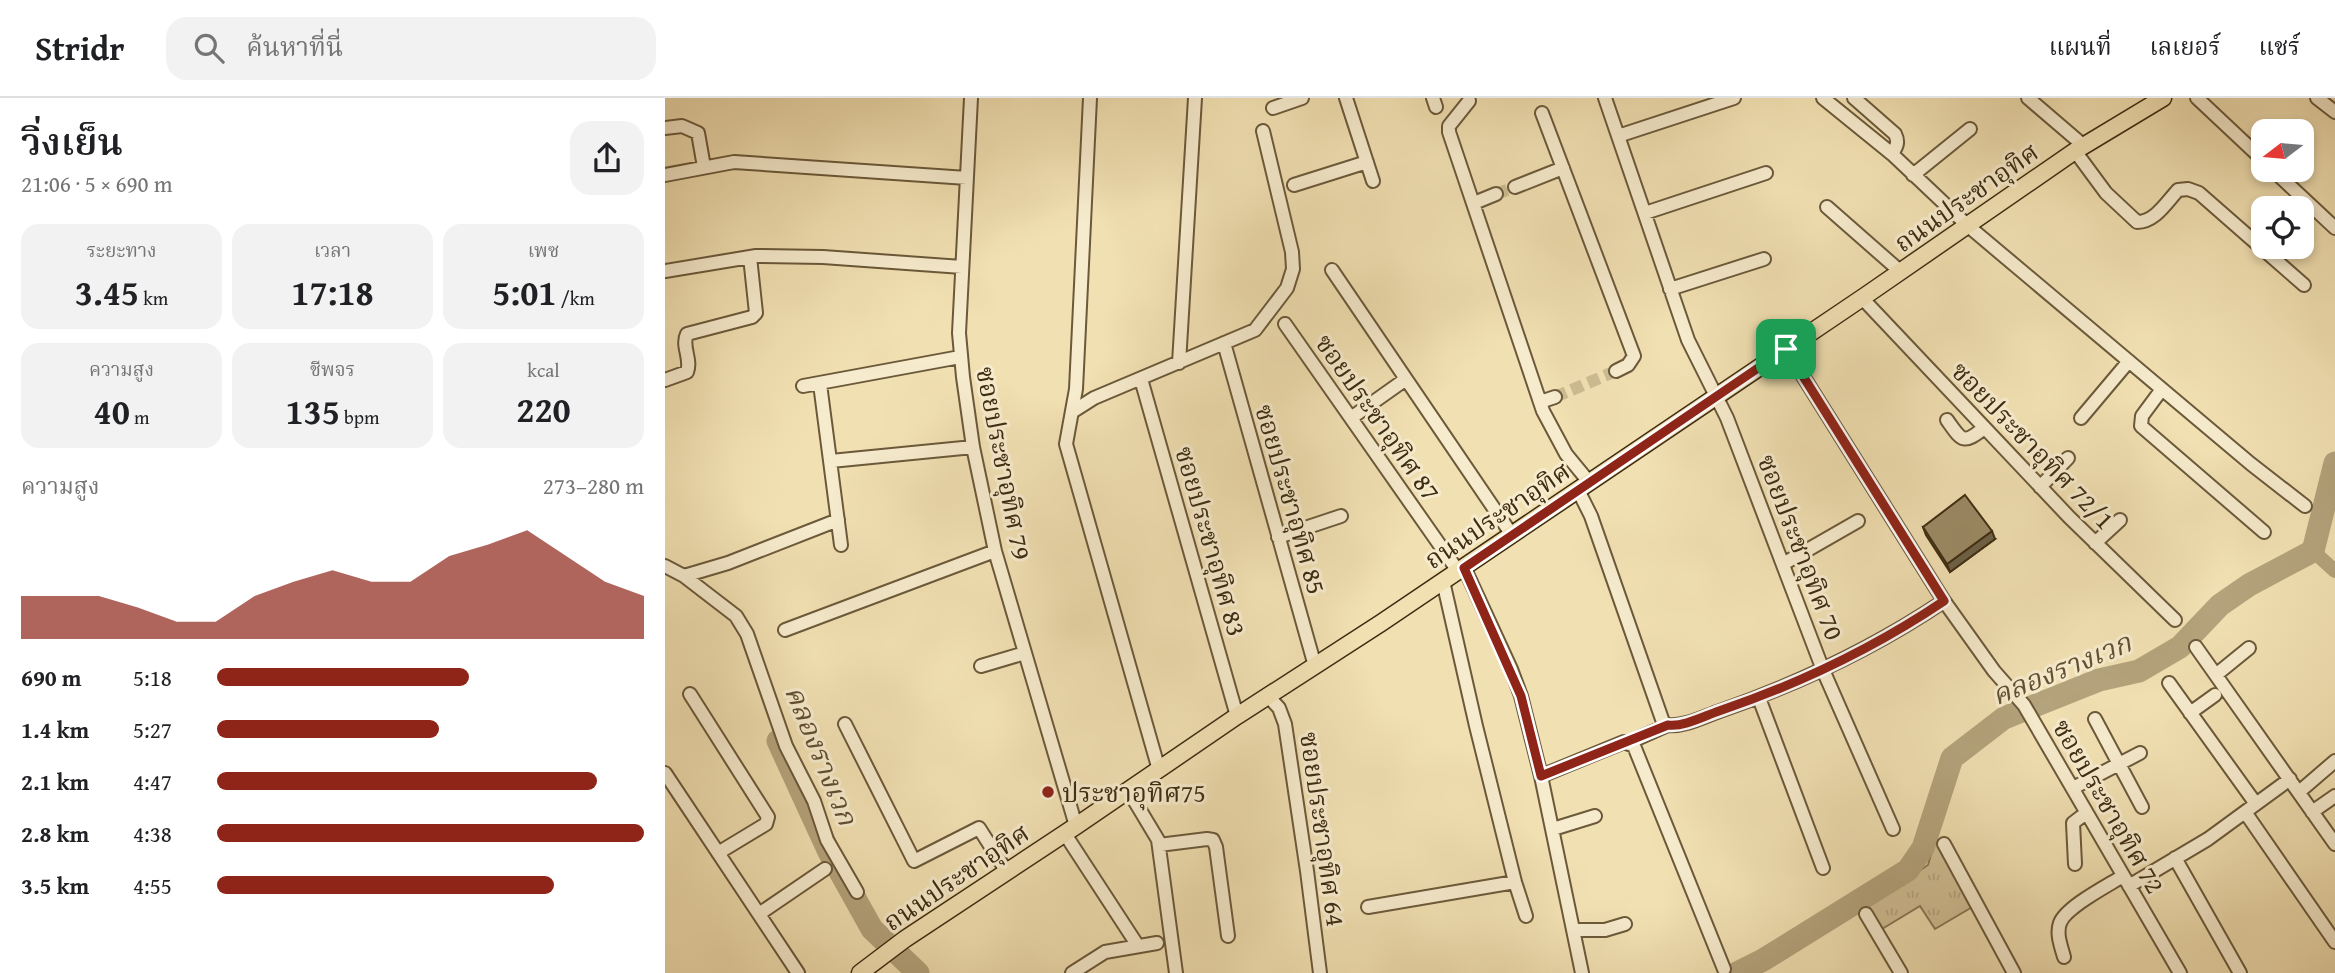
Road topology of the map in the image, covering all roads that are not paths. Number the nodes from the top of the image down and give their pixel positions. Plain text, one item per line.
1 (971, 98) edge
2 (1090, 98) edge
3 (1195, 98) edge
4 (1302, 98) edge
5 (1346, 98) edge
6 (1605, 98) edge
7 (1734, 98) edge
8 (1823, 98) edge
9 (1854, 98) edge
10 (2028, 98) edge
11 (2163, 98) edge
12 (2197, 98) edge
13 (2317, 98) edge
14 (1469, 101) dead end
15 (1273, 108) dead end
16 (2335, 112) edge
17 (1542, 113) dead end
18 (665, 128) edge
19 (1970, 129) dead end
20 (1263, 131) dead end
21 (1618, 136) junction
22 (2080, 148) junction
23 (2251, 149) edge
24 (1892, 154) junction
25 (1367, 162) junction
26 (704, 167) junction
27 (1563, 168) junction
28 (1766, 173) dead end
29 (665, 175) edge
30 (1913, 175) junction
31 (967, 178) junction
32 (1373, 181) dead end
33 (2286, 182) edge
34 (1294, 185) dead end
35 (1515, 187) tunnel mouth
36 (1496, 194) tunnel mouth
37 (1474, 203) junction
38 (1827, 207) dead end
39 (1644, 213) junction
40 (1967, 225) junction
41 (2335, 228) edge
42 (750, 257) junction
43 (1764, 259) dead end
44 (962, 267) junction
45 (1332, 270) dead end
46 (665, 271) edge
47 (1901, 272) junction
48 (2304, 285) dead end
49 (1670, 289) junction
50 (1862, 298) junction
51 (1286, 324) dead end
52 (1224, 344) junction
53 (1786, 349) junction
54 (960, 357) junction
55 (2129, 361) junction
56 (1179, 363) junction
57 (1616, 371) tunnel mouth
58 (1141, 379) junction
59 (1406, 379) junction
60 (665, 380) edge
61 (820, 384) junction
62 (803, 386) dead end
63 (2162, 389) junction
64 (1555, 397) tunnel mouth
65 (1717, 397) junction
66 (1539, 402) junction
67 (1072, 412) junction
68 (1351, 418) junction
69 (2081, 418) dead end
70 (1947, 420) dead end
71 (1984, 428) junction
72 (973, 447) junction
73 (2068, 458) dead end
74 (831, 461) junction
75 (1584, 486) junction
76 (2040, 487) junction
77 (2305, 506) dead end
78 (1341, 516) dead end
79 (838, 520) junction
80 (2120, 520) dead end
81 (1859, 521) dead end
82 (2264, 532) dead end
83 (1512, 534) junction
84 (1278, 537) junction
85 (2095, 543) junction
86 (841, 545) dead end
87 (995, 551) junction
88 (1783, 564) junction
89 (665, 566) edge
90 (1461, 569) junction
91 (684, 576) junction
92 (1443, 581) junction
93 (1944, 601) junction
94 (2175, 620) dead end
95 (785, 629) dead end
96 (2196, 647) dead end
97 (2249, 648) dead end
98 (1025, 653) junction
99 (981, 666) dead end
100 (1315, 666) junction
101 (1823, 670) junction
102 (2217, 674) junction
103 (2169, 683) dead end
104 (690, 694) dead end
105 (2215, 695) dead end
106 (1268, 696) junction
107 (1759, 698) junction
108 (2190, 713) junction
109 (1237, 716) junction
110 (2095, 719) dead end
111 (845, 724) dead end
112 (1668, 725) junction
113 (1630, 742) junction
114 (2140, 753) dead end
115 (2335, 761) edge
116 (2119, 764) junction
117 (1159, 770) junction
118 (665, 774) edge
119 (1541, 776) junction
120 (2290, 779) junction
121 (2073, 788) junction
122 (1128, 790) junction
123 (2299, 792) junction
124 (2335, 796) edge
125 (2143, 807) dead end
126 (2250, 808) junction
127 (2312, 812) junction
128 (2086, 813) junction
129 (1595, 816) dead end
130 (1893, 828) dead end
131 (1071, 830) junction
132 (1552, 830) junction
133 (1944, 844) dead end
134 (2335, 844) edge
135 (1159, 845) junction
136 (718, 853) junction
137 (2175, 858) junction
138 (2075, 864) dead end
139 (1823, 868) dead end
140 (825, 869) dead end
141 (1007, 872) junction
142 (2126, 881) junction
143 (1515, 882) junction
144 (857, 892) dead end
145 (1368, 906) dead end
146 (759, 914) junction
147 (1866, 914) dead end
148 (1526, 916) dead end
149 (1625, 924) dead end
150 (1573, 930) junction
151 (1228, 936) dead end
152 (2335, 942) edge
153 (1157, 943) dead end
154 (1138, 946) junction
155 (2064, 957) dead end
156 (1094, 959) junction
157 (1724, 968) dead end
158 (798, 973) edge
159 (860, 973) edge
160 (1072, 973) edge
161 (1095, 973) edge
162 (1176, 973) edge
163 (1320, 973) edge
164 (1582, 973) edge
165 (1901, 973) edge
166 (2014, 973) edge
167 (2180, 973) edge
168 (2239, 973) edge

1 - 31 street, ซอยประชาอุทิศ 79
2 - 67 street
3 - 56 street
4 - 15 street
5 - 25 street
6 - 21 street, ซอยประชาอุทิศ 70
7 - 21 street
8 - 24 street
9 - 24 street
10 - 22 street
11 - 22 main road, ถนนประชาอุทิศ
12 - 23 street
13 - 16 street
14 - 37 street
17 - 27 street
18 - 26 street
19 - 30 street
20 - 52 street
21 - 39 street, ซอยประชาอุทิศ 70
22 - 40 main road, ถนนประชาอุทิศ
22 - 48 street
24 - 30 street
25 - 32 street
25 - 34 street
26 - 29 street
26 - 31 street
27 - 35 street
27 - 57 street
28 - 39 street
30 - 40 street
31 - 44 street, ซอยประชาอุทิศ 79
33 - 41 street
36 - 37 street
37 - 66 street
38 - 47 street
39 - 49 street, ซอยประชาอุทิศ 70
40 - 47 main road, ถนนประชาอุทิศ
40 - 55 street
42 - 44 street
42 - 46 street
42 - 60 street
43 - 49 street
44 - 54 street, ซอยประชาอุทิศ 79
45 - 59 street
47 - 50 main road, ถนนประชาอุทิศ
49 - 65 street, ซอยประชาอุทิศ 70
50 - 53 main road, ถนนประชาอุทิศ
50 - 71 street, ซอยประชาอุทิศ 72/1
51 - 68 street, ซอยประชาอุทิศ 87
52 - 56 street
52 - 84 street, ซอยประชาอุทิศ 85
53 - 65 main road, ถนนประชาอุทิศ
53 - 93 street, ซอยประชาอุทิศ 72
54 - 61 street
54 - 72 street, ซอยประชาอุทิศ 79
55 - 63 street
55 - 69 street
56 - 58 street
58 - 67 street
58 - 109 street, ซอยประชาอุทิศ 83
59 - 68 street
59 - 83 street
61 - 62 street
61 - 74 street
63 - 77 street
63 - 82 street
64 - 66 street
65 - 75 main road, ถนนประชาอุทิศ
65 - 88 street, ซอยประชาอุทิศ 70
66 - 75 street
67 - 117 street
68 - 90 street, ซอยประชาอุทิศ 87
70 - 71 street
71 - 76 street, ซอยประชาอุทิศ 72/1
72 - 74 street
72 - 87 street, ซอยประชาอุทิศ 79
73 - 76 street
74 - 79 street
75 - 83 main road, ถนนประชาอุทิศ
75 - 112 street
76 - 85 street, ซอยประชาอุทิศ 72/1
78 - 84 street
79 - 86 street
79 - 91 street
80 - 85 street
81 - 88 street
83 - 90 main road, ถนนประชาอุทิศ
84 - 100 street, ซอยประชาอุทิศ 85
85 - 94 street, ซอยประชาอุทิศ 72/1
87 - 95 street
87 - 98 street, ซอยประชาอุทิศ 79
88 - 101 street, ซอยประชาอุทิศ 70
89 - 91 street
90 - 92 main road, ถนนประชาอุทิศ
90 - 119 street, ซอยประชาอุทิศ 87
91 - 144 street
92 - 100 main road, ถนนประชาอุทิศ
92 - 143 street
93 - 101 street
93 - 121 street, ซอยประชาอุทิศ 72
96 - 102 street
97 - 102 street
98 - 99 street
98 - 131 street, ซอยประชาอุทิศ 79
100 - 106 main road, ถนนประชาอุทิศ
101 - 107 street
101 - 130 street, ซอยประชาอุทิศ 70
102 - 120 street
103 - 108 street
104 - 136 street
105 - 108 street
106 - 109 main road, ถนนประชาอุทิศ
106 - 163 street, ซอยประชาอุทิศ 64
107 - 112 street
107 - 139 street
108 - 126 street
109 - 117 main road, ถนนประชาอุทิศ
110 - 116 street
111 - 141 street
112 - 113 street
113 - 119 street
113 - 157 street
114 - 116 street
115 - 123 street
116 - 121 street
116 - 125 street
117 - 122 main road, ถนนประชาอุทิศ
118 - 136 street
119 - 132 street, ซอยประชาอุทิศ 87
120 - 123 street
120 - 126 street
121 - 128 street, ซอยประชาอุทิศ 72
122 - 131 main road, ถนนประชาอุทิศ
122 - 135 street
123 - 127 street
124 - 127 street
126 - 137 street
126 - 152 street
127 - 134 street
128 - 138 street
128 - 142 street, ซอยประชาอุทิศ 72
129 - 132 street
131 - 141 main road, ถนนประชาอุทิศ
131 - 154 street, ซอยประชาอุทิศ 79
132 - 150 street, ซอยประชาอุทิศ 87
133 - 166 street
135 - 151 street
135 - 162 street
136 - 146 street
137 - 142 street
137 - 168 street
140 - 146 street
141 - 159 main road, ถนนประชาอุทิศ
142 - 155 street
142 - 167 street, ซอยประชาอุทิศ 72
143 - 145 street
143 - 148 street
146 - 158 street
147 - 165 street
149 - 150 street
150 - 164 street, ซอยประชาอุทิศ 87
153 - 154 street
154 - 156 street
156 - 160 street
156 - 161 street

